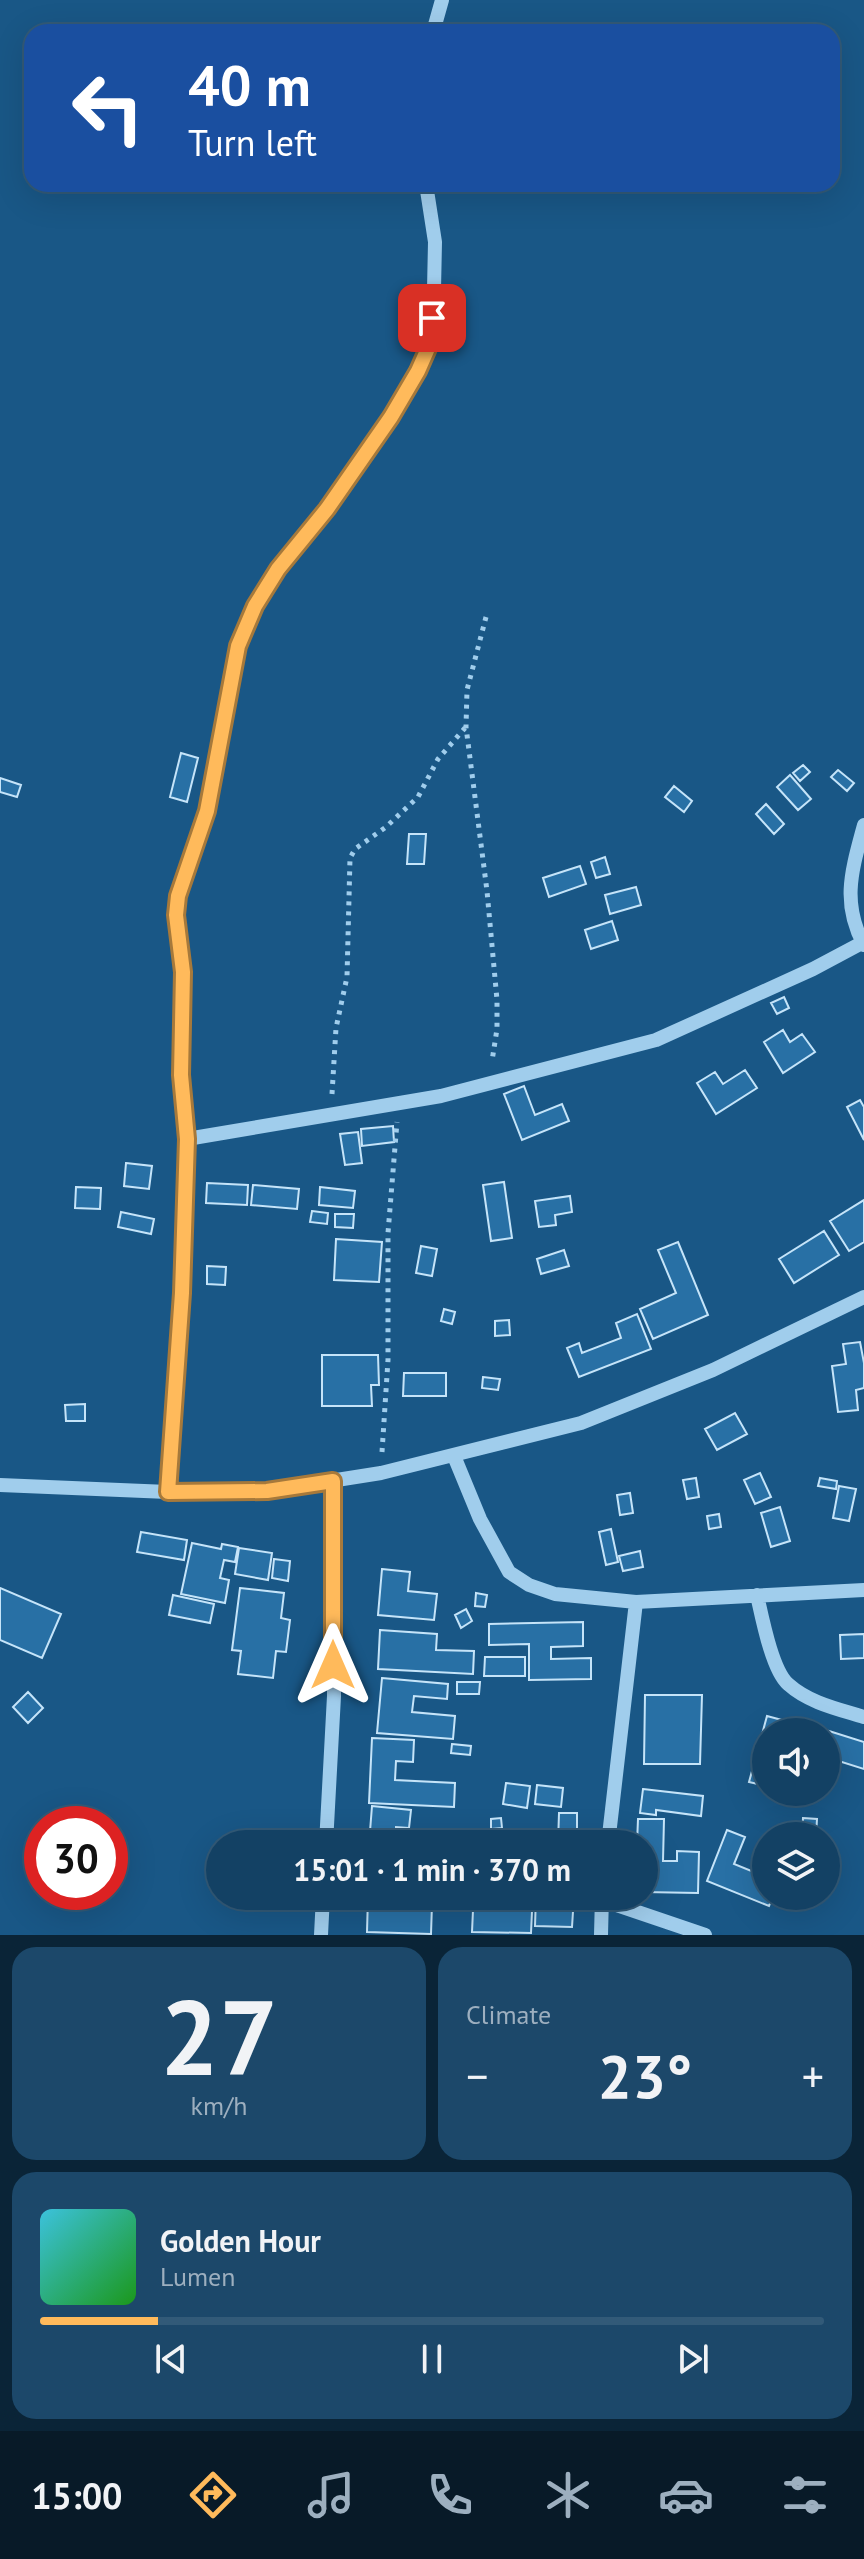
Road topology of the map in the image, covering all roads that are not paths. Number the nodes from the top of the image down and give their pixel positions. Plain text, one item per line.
1 (442, 0) edge
2 (435, 24) edge
3 (427, 192) edge
4 (864, 825) edge
5 (863, 944) edge
6 (187, 1139) junction
7 (864, 1297) edge
8 (454, 1456) junction
9 (333, 1481) junction
10 (0, 1485) edge
11 (168, 1492) junction
12 (864, 1590) edge
13 (757, 1595) junction
14 (636, 1602) junction
15 (864, 1717) edge
16 (327, 1830) edge
17 (610, 1830) edge
18 (322, 1910) edge
19 (602, 1910) edge
20 (635, 1910) edge
21 (321, 1935) edge
22 (601, 1935) edge
23 (705, 1935) edge

1 - 2 street
3 - 6 street
4 - 5 street
5 - 6 street
6 - 11 street
7 - 8 street
8 - 9 street
8 - 14 street
9 - 11 street
9 - 16 street
10 - 11 street
12 - 13 street
13 - 14 street
13 - 15 street
14 - 17 street
18 - 21 street
19 - 22 street
20 - 23 street

